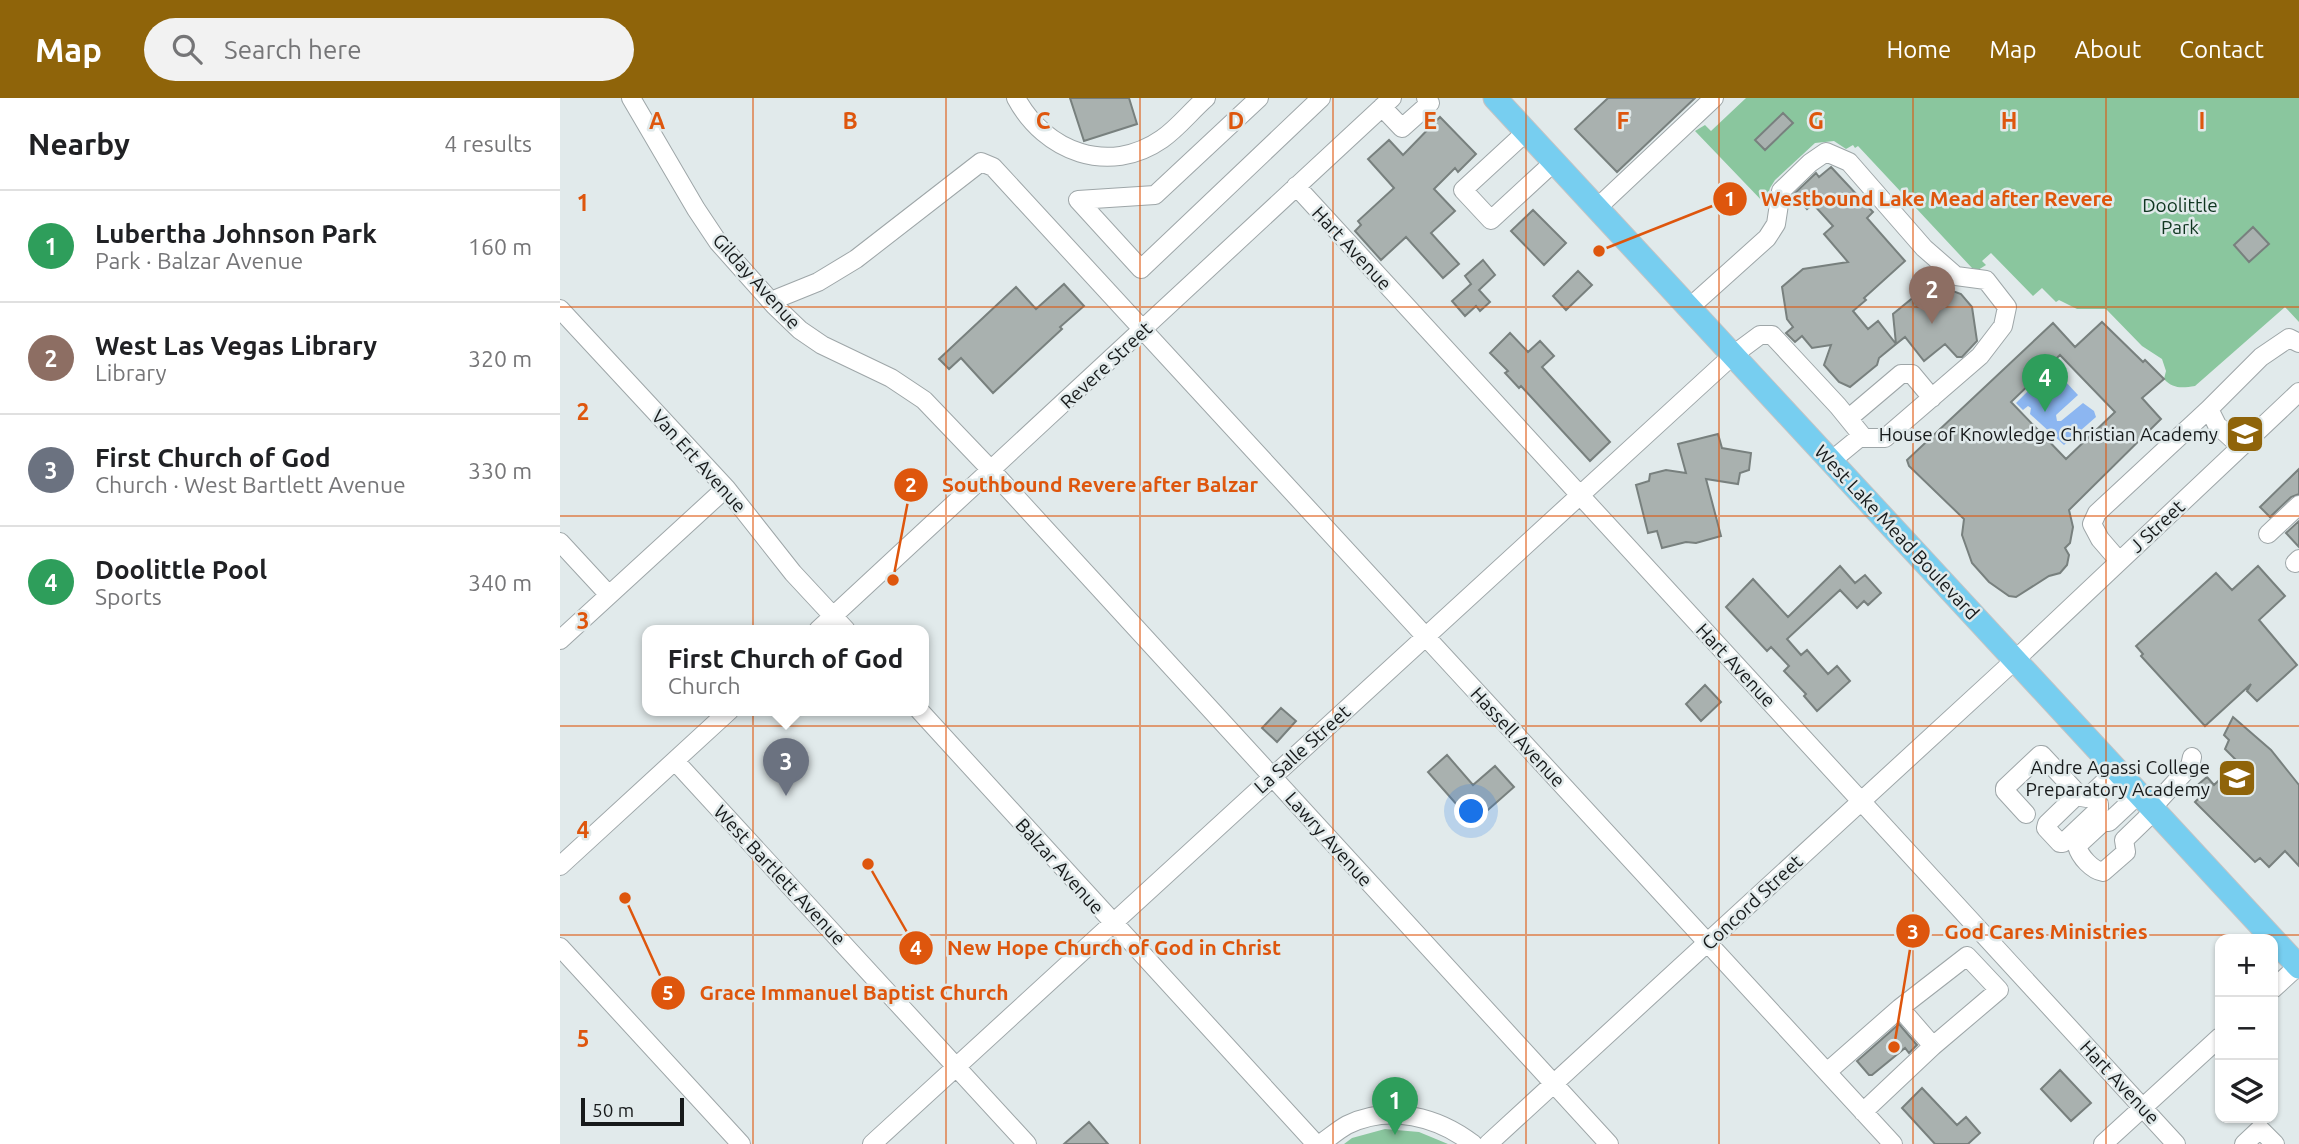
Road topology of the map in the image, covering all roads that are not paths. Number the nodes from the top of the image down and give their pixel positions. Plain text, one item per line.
1 (631, 98) edge
2 (1016, 98) edge
3 (1206, 98) edge
4 (1259, 98) edge
5 (1321, 98) edge
6 (1426, 98) edge
7 (1495, 98) edge
8 (1714, 98) edge
9 (1387, 103) edge
10 (1526, 132) junction
11 (1555, 162) junction
12 (1296, 186) junction
13 (1597, 208) junction
14 (771, 302) junction
15 (1689, 308) junction
16 (560, 309) edge
17 (1144, 329) junction
18 (2299, 343) edge
19 (1733, 355) junction
20 (2298, 395) edge
21 (1932, 398) junction
22 (2209, 409) junction
23 (1849, 418) junction
24 (1864, 438) junction
25 (2241, 447) junction
26 (1831, 461) junction
27 (992, 471) junction
28 (726, 488) junction
29 (1580, 495) junction
30 (2299, 505) edge
31 (2268, 534) dead end
32 (560, 542) edge
33 (2119, 561) junction
34 (609, 595) junction
35 (834, 616) junction
36 (824, 625) edge
37 (842, 625) edge
38 (1426, 636) junction
39 (560, 640) edge
40 (2015, 660) junction
41 (724, 716) edge
42 (924, 716) edge
43 (2192, 757) dead end
44 (675, 761) junction
45 (2117, 770) junction
46 (1272, 777) junction
47 (1861, 801) junction
48 (2149, 804) junction
49 (2026, 814) dead end
50 (560, 866) edge
51 (1112, 923) junction
52 (1983, 933) junction
53 (1708, 942) junction
54 (560, 947) edge
55 (1967, 956) junction
56 (2299, 966) edge
57 (2025, 979) junction
58 (2278, 985) edge
59 (1999, 990) junction
60 (1900, 1007) junction
61 (2215, 1042) edge
62 (1933, 1046) junction
63 (956, 1066) junction
64 (1827, 1072) junction
65 (1553, 1084) junction
66 (2143, 1108) junction
67 (1863, 1112) junction
68 (741, 1144) edge
69 (872, 1144) edge
70 (1027, 1144) edge
71 (1318, 1144) edge
72 (1473, 1144) edge
73 (1488, 1144) edge
74 (1609, 1144) edge
75 (1893, 1144) edge
76 (2103, 1144) edge
77 (2176, 1144) edge
78 (2244, 1144) edge
79 (2275, 1144) edge

1 - 14 street, Gilday Avenue
2 - 3 street
4 - 5 street
6 - 9 street
7 - 10 main road, West Lake Mead Boulevard
8 - 13 street
9 - 12 street, Revere Street
10 - 11 main road, West Lake Mead Boulevard
10 - 11 street
11 - 13 main road, West Lake Mead Boulevard
12 - 17 street, Revere Street
12 - 29 street, Hart Avenue
13 - 15 main road, West Lake Mead Boulevard
14 - 17 street, Hassell Avenue
14 - 27 street, Gilday Avenue
15 - 19 main road, West Lake Mead Boulevard
15 - 21 street
16 - 28 street, Van Ert Avenue
17 - 27 street, Revere Street
17 - 38 street, Hassell Avenue
18 - 22 street
19 - 23 street, La Salle Street
19 - 26 main road, West Lake Mead Boulevard
19 - 29 street, La Salle Street
20 - 25 street, J Street
21 - 23 street
21 - 24 street
22 - 25 street
22 - 33 street
23 - 24 street, La Salle Street
24 - 26 street
25 - 33 street, J Street
26 - 40 main road, West Lake Mead Boulevard
27 - 35 street, Revere Street
27 - 46 street, Lawry Avenue
28 - 34 street
28 - 35 street, Van Ert Avenue
29 - 38 street, La Salle Street
29 - 47 street, Hart Avenue
30 - 31 street
32 - 34 street
33 - 40 street, J Street
34 - 39 street
35 - 36 street, Revere Street
35 - 37 street
38 - 46 street, La Salle Street
38 - 53 street, Hassell Avenue
40 - 45 main road, West Lake Mead Boulevard
40 - 47 street, Concord Street
41 - 44 street
42 - 51 street, Balzar Avenue
43 - 48 street
44 - 50 street
44 - 63 street, West Bartlett Avenue
45 - 48 main road, West Lake Mead Boulevard
45 - 49 street
46 - 51 street, La Salle Street
46 - 65 street, Lawry Avenue
47 - 52 street, Hart Avenue
47 - 53 street, Concord Street
48 - 56 main road, West Lake Mead Boulevard
51 - 63 street, La Salle Street
51 - 71 street, Balzar Avenue
52 - 55 street
52 - 57 street, Hart Avenue
53 - 64 street, Hassell Avenue
53 - 65 street, Concord Street
54 - 68 street
55 - 59 street
55 - 60 street
56 - 58 street
57 - 59 street
57 - 66 street, Hart Avenue
59 - 62 street
60 - 62 street
60 - 64 street
61 - 66 street
62 - 67 street
63 - 69 street, La Salle Street
63 - 70 street, West Bartlett Avenue
64 - 67 street, Hassell Avenue
65 - 73 street, Concord Street
65 - 74 street, Lawry Avenue
66 - 76 street
66 - 77 street, Hart Avenue
67 - 75 street, Hassell Avenue
71 - 72 street
78 - 79 street

